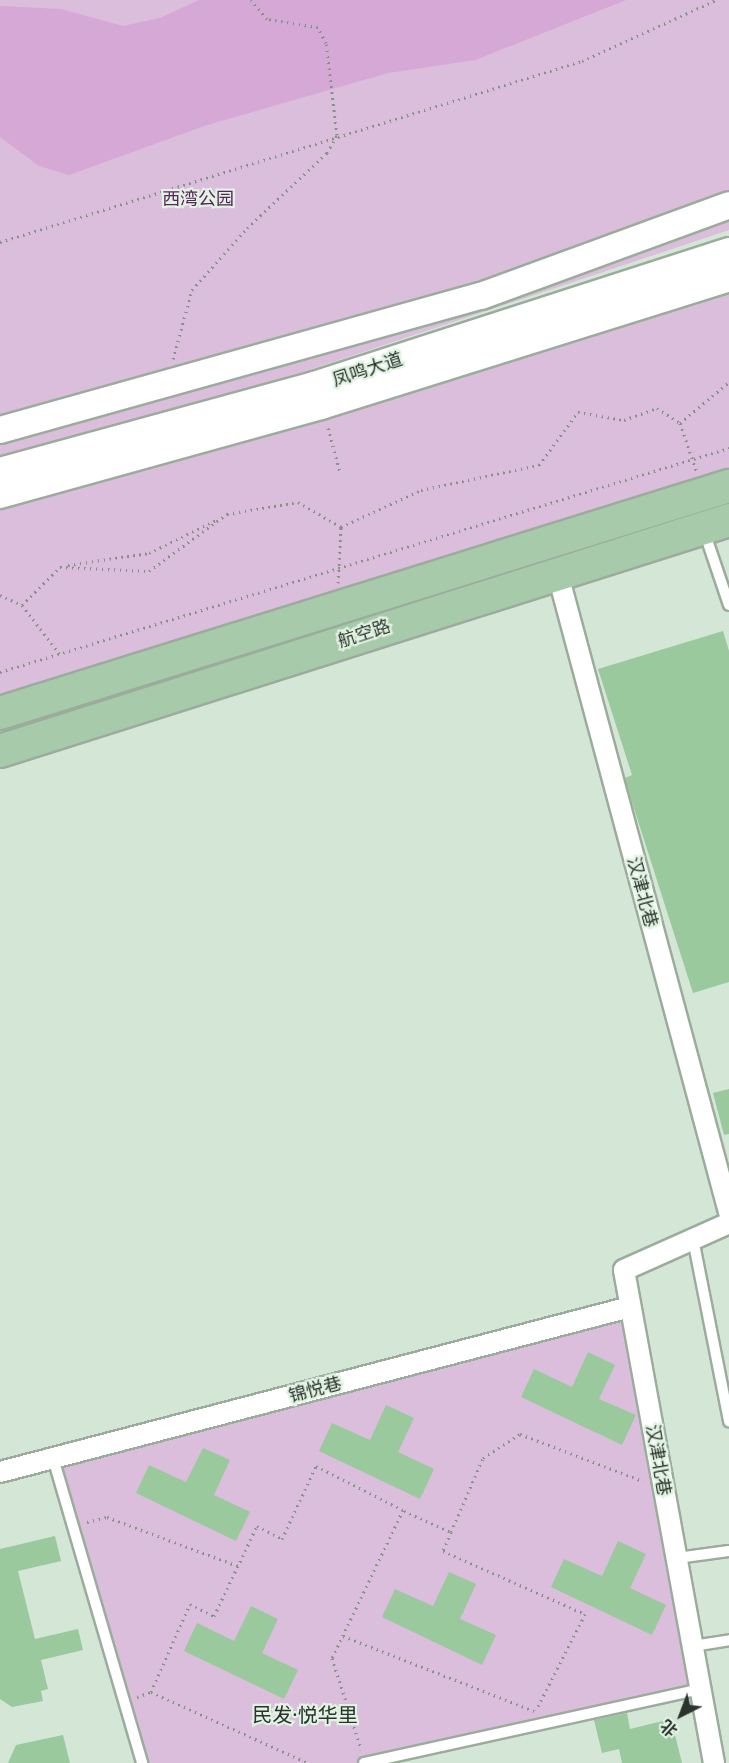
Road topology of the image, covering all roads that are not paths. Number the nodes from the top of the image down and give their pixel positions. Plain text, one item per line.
1 (729, 205) edge
2 (729, 252) edge
3 (729, 277) edge
4 (0, 430) edge
5 (0, 472) edge
6 (716, 490) edge
7 (0, 494) edge
8 (716, 523) edge
9 (557, 571) junction
10 (729, 605) edge
11 (0, 713) edge
12 (0, 751) edge
13 (729, 1212) edge
14 (729, 1223) edge
15 (693, 1239) junction
16 (630, 1307) junction
17 (729, 1421) edge
18 (53, 1458) junction
19 (0, 1472) edge
20 (729, 1551) edge
21 (677, 1558) junction
22 (729, 1640) edge
23 (693, 1646) junction
24 (701, 1689) junction
25 (142, 1763) edge
26 (365, 1763) edge
27 (714, 1763) edge

1 - 4 street
2 - 5 main road, 凤鸣大道
3 - 7 main road, 凤鸣大道
6 - 11 main road, 航空路
8 - 9 main road, 航空路
8 - 10 lane
9 - 12 main road, 航空路
9 - 13 street, 汉津北巷
14 - 15 street, 汉津北巷
15 - 16 street, 汉津北巷
15 - 17 lane
16 - 18 street, 锦悦巷
16 - 21 street, 汉津北巷
18 - 19 street, 锦悦巷
18 - 25 lane
20 - 21 lane
21 - 23 street, 汉津北巷
22 - 23 lane
23 - 24 street, 汉津北巷
24 - 26 lane
24 - 27 street, 汉津北巷

